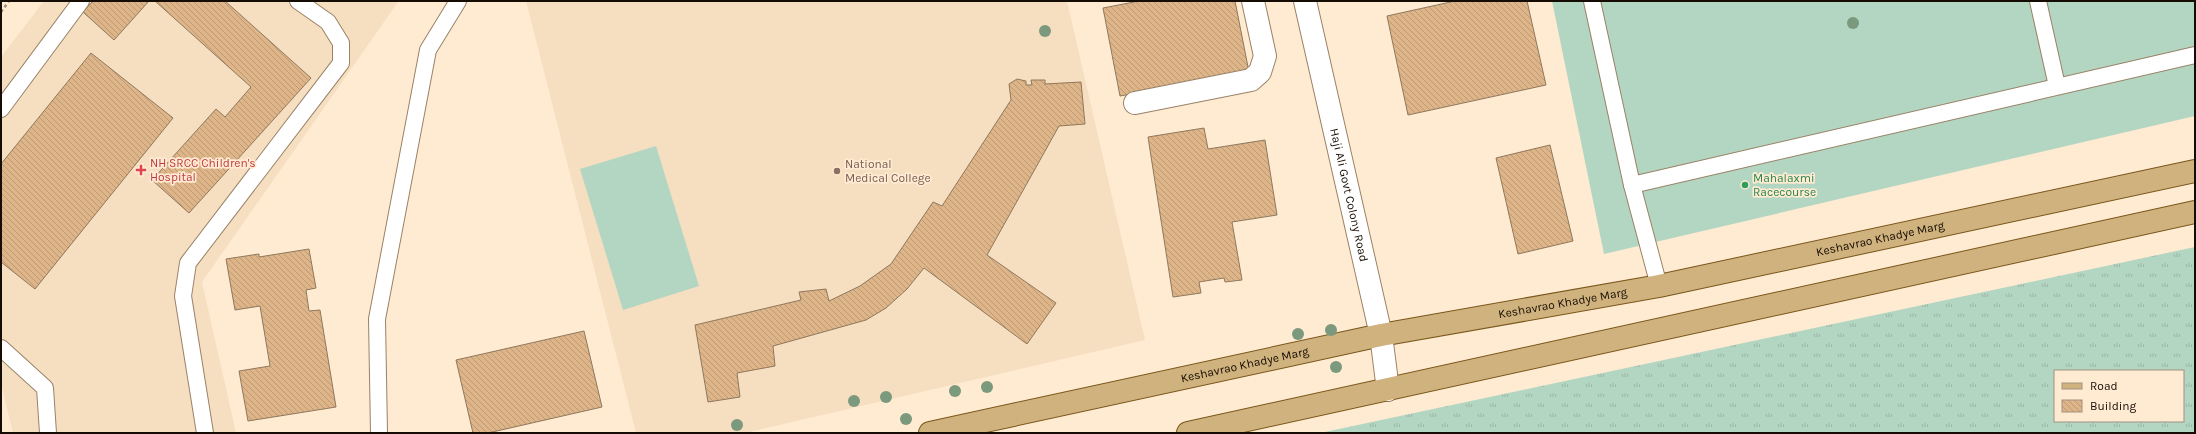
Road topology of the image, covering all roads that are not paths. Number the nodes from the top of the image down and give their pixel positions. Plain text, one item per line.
1 (81, 1) edge
2 (298, 1) edge
3 (458, 1) edge
4 (1253, 1) edge
5 (1305, 1) edge
6 (1592, 1) edge
7 (2038, 1) edge
8 (2195, 55) edge
9 (2057, 86) junction
10 (1135, 103) dead end
11 (1, 109) edge
12 (2195, 171) edge
13 (1632, 185) junction
14 (2195, 212) edge
15 (1659, 286) junction
16 (1381, 335) junction
17 (1, 348) edge
18 (1388, 390) junction
19 (48, 433) edge
20 (205, 433) edge
21 (379, 433) edge
22 (930, 433) edge
23 (1188, 433) edge

1 - 11 lane
2 - 20 lane
3 - 21 lane
4 - 10 street
5 - 16 street, Haji Ali Govt Colony Road
6 - 13 lane
7 - 9 lane
8 - 9 lane
9 - 13 lane
12 - 15 main road, Keshavrao Khadye Marg
13 - 15 lane
14 - 18 main road
15 - 16 main road, Keshavrao Khadye Marg
16 - 18 street, Haji Ali Govt Colony Road
16 - 22 main road, Keshavrao Khadye Marg
17 - 19 lane
18 - 23 main road

